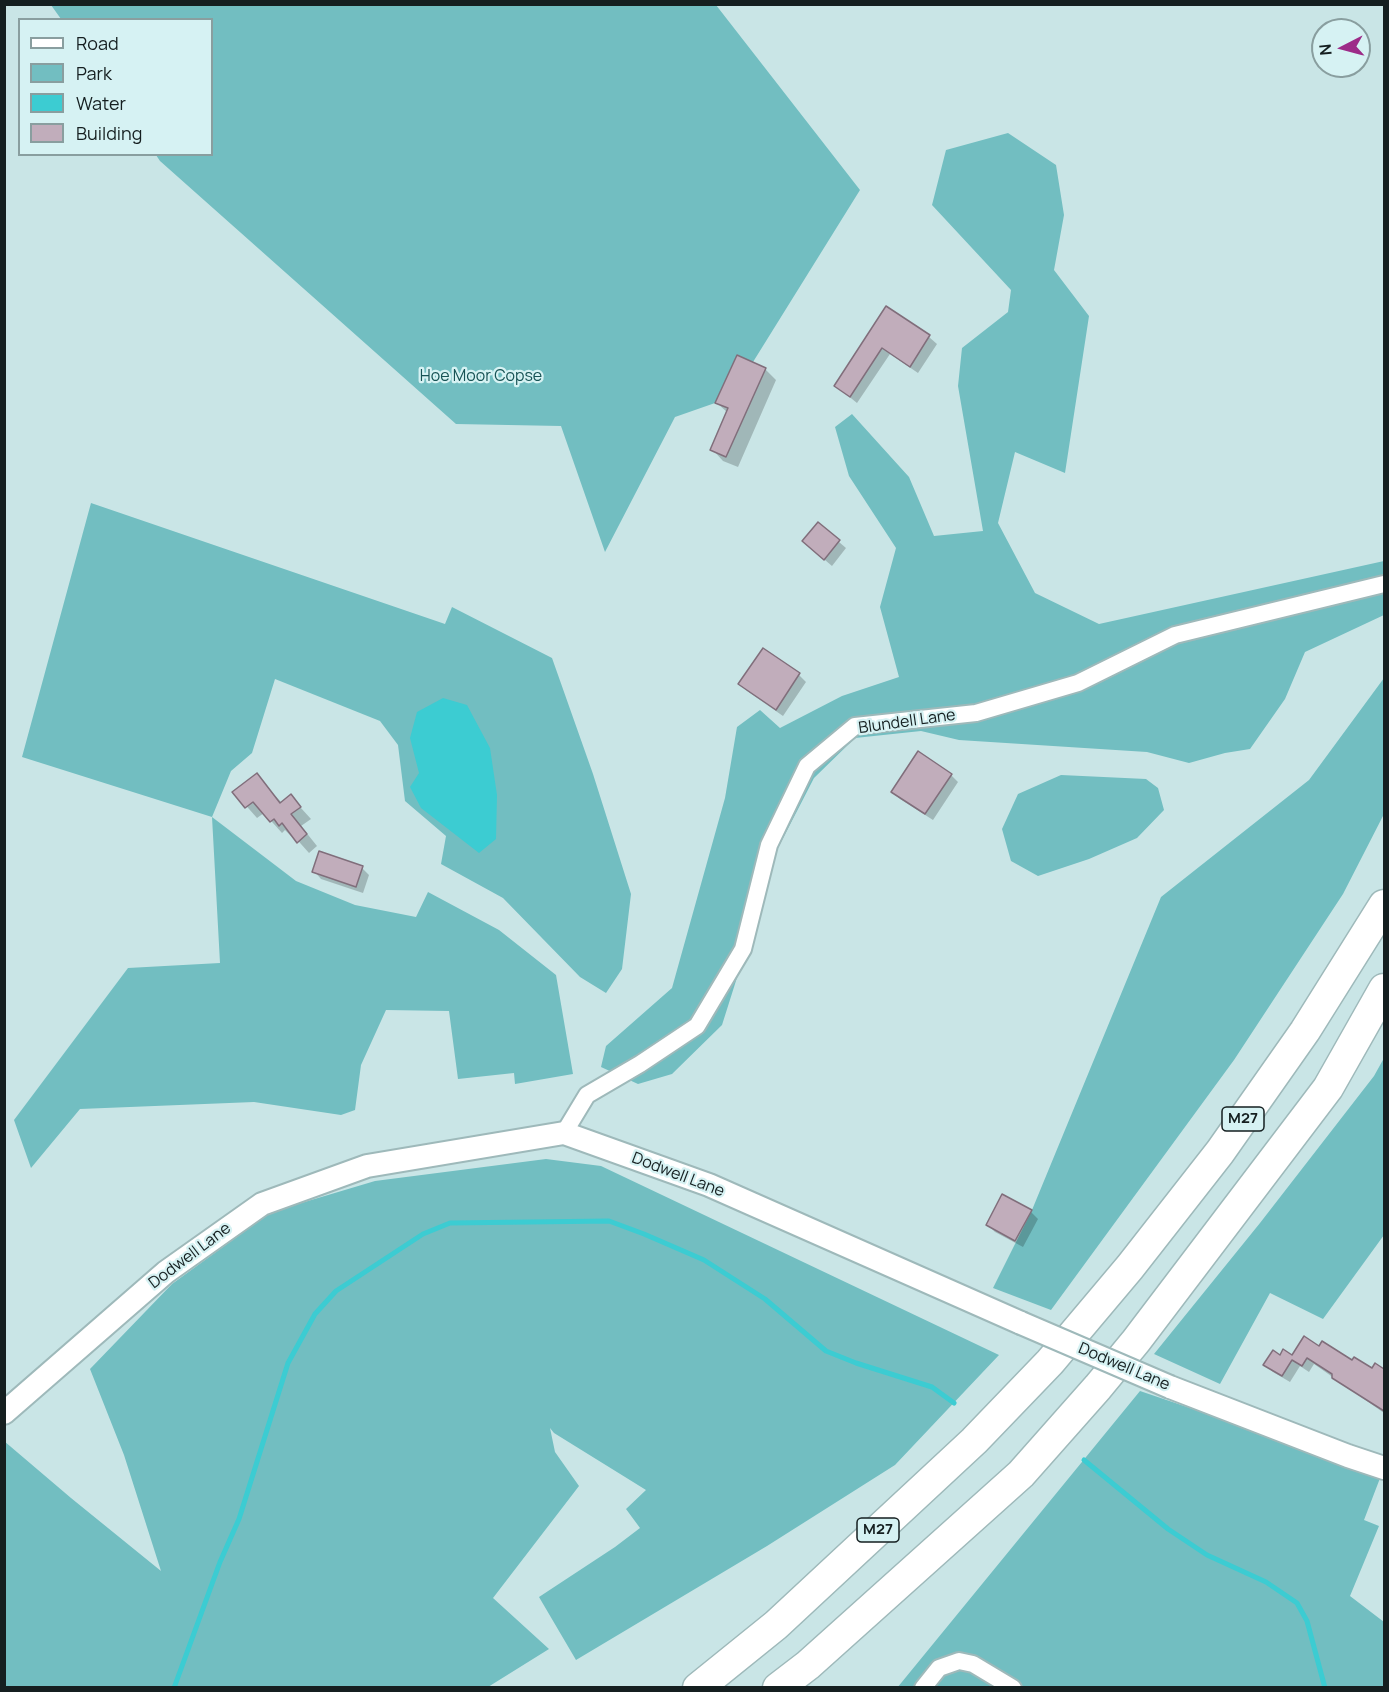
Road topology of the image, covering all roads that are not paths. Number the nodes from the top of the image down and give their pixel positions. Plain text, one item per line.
1 (1384, 584) edge
2 (1384, 904) edge
3 (1384, 989) edge
4 (564, 1133) junction
5 (4, 1413) edge
6 (1384, 1468) edge
7 (698, 1688) edge
8 (778, 1688) edge
9 (923, 1688) edge
10 (1013, 1688) edge

1 - 4 street, Blundell Lane
2 - 7 highway, M27
3 - 8 highway
4 - 5 street, Dodwell Lane
4 - 6 street, Dodwell Lane, bridge
9 - 10 street

